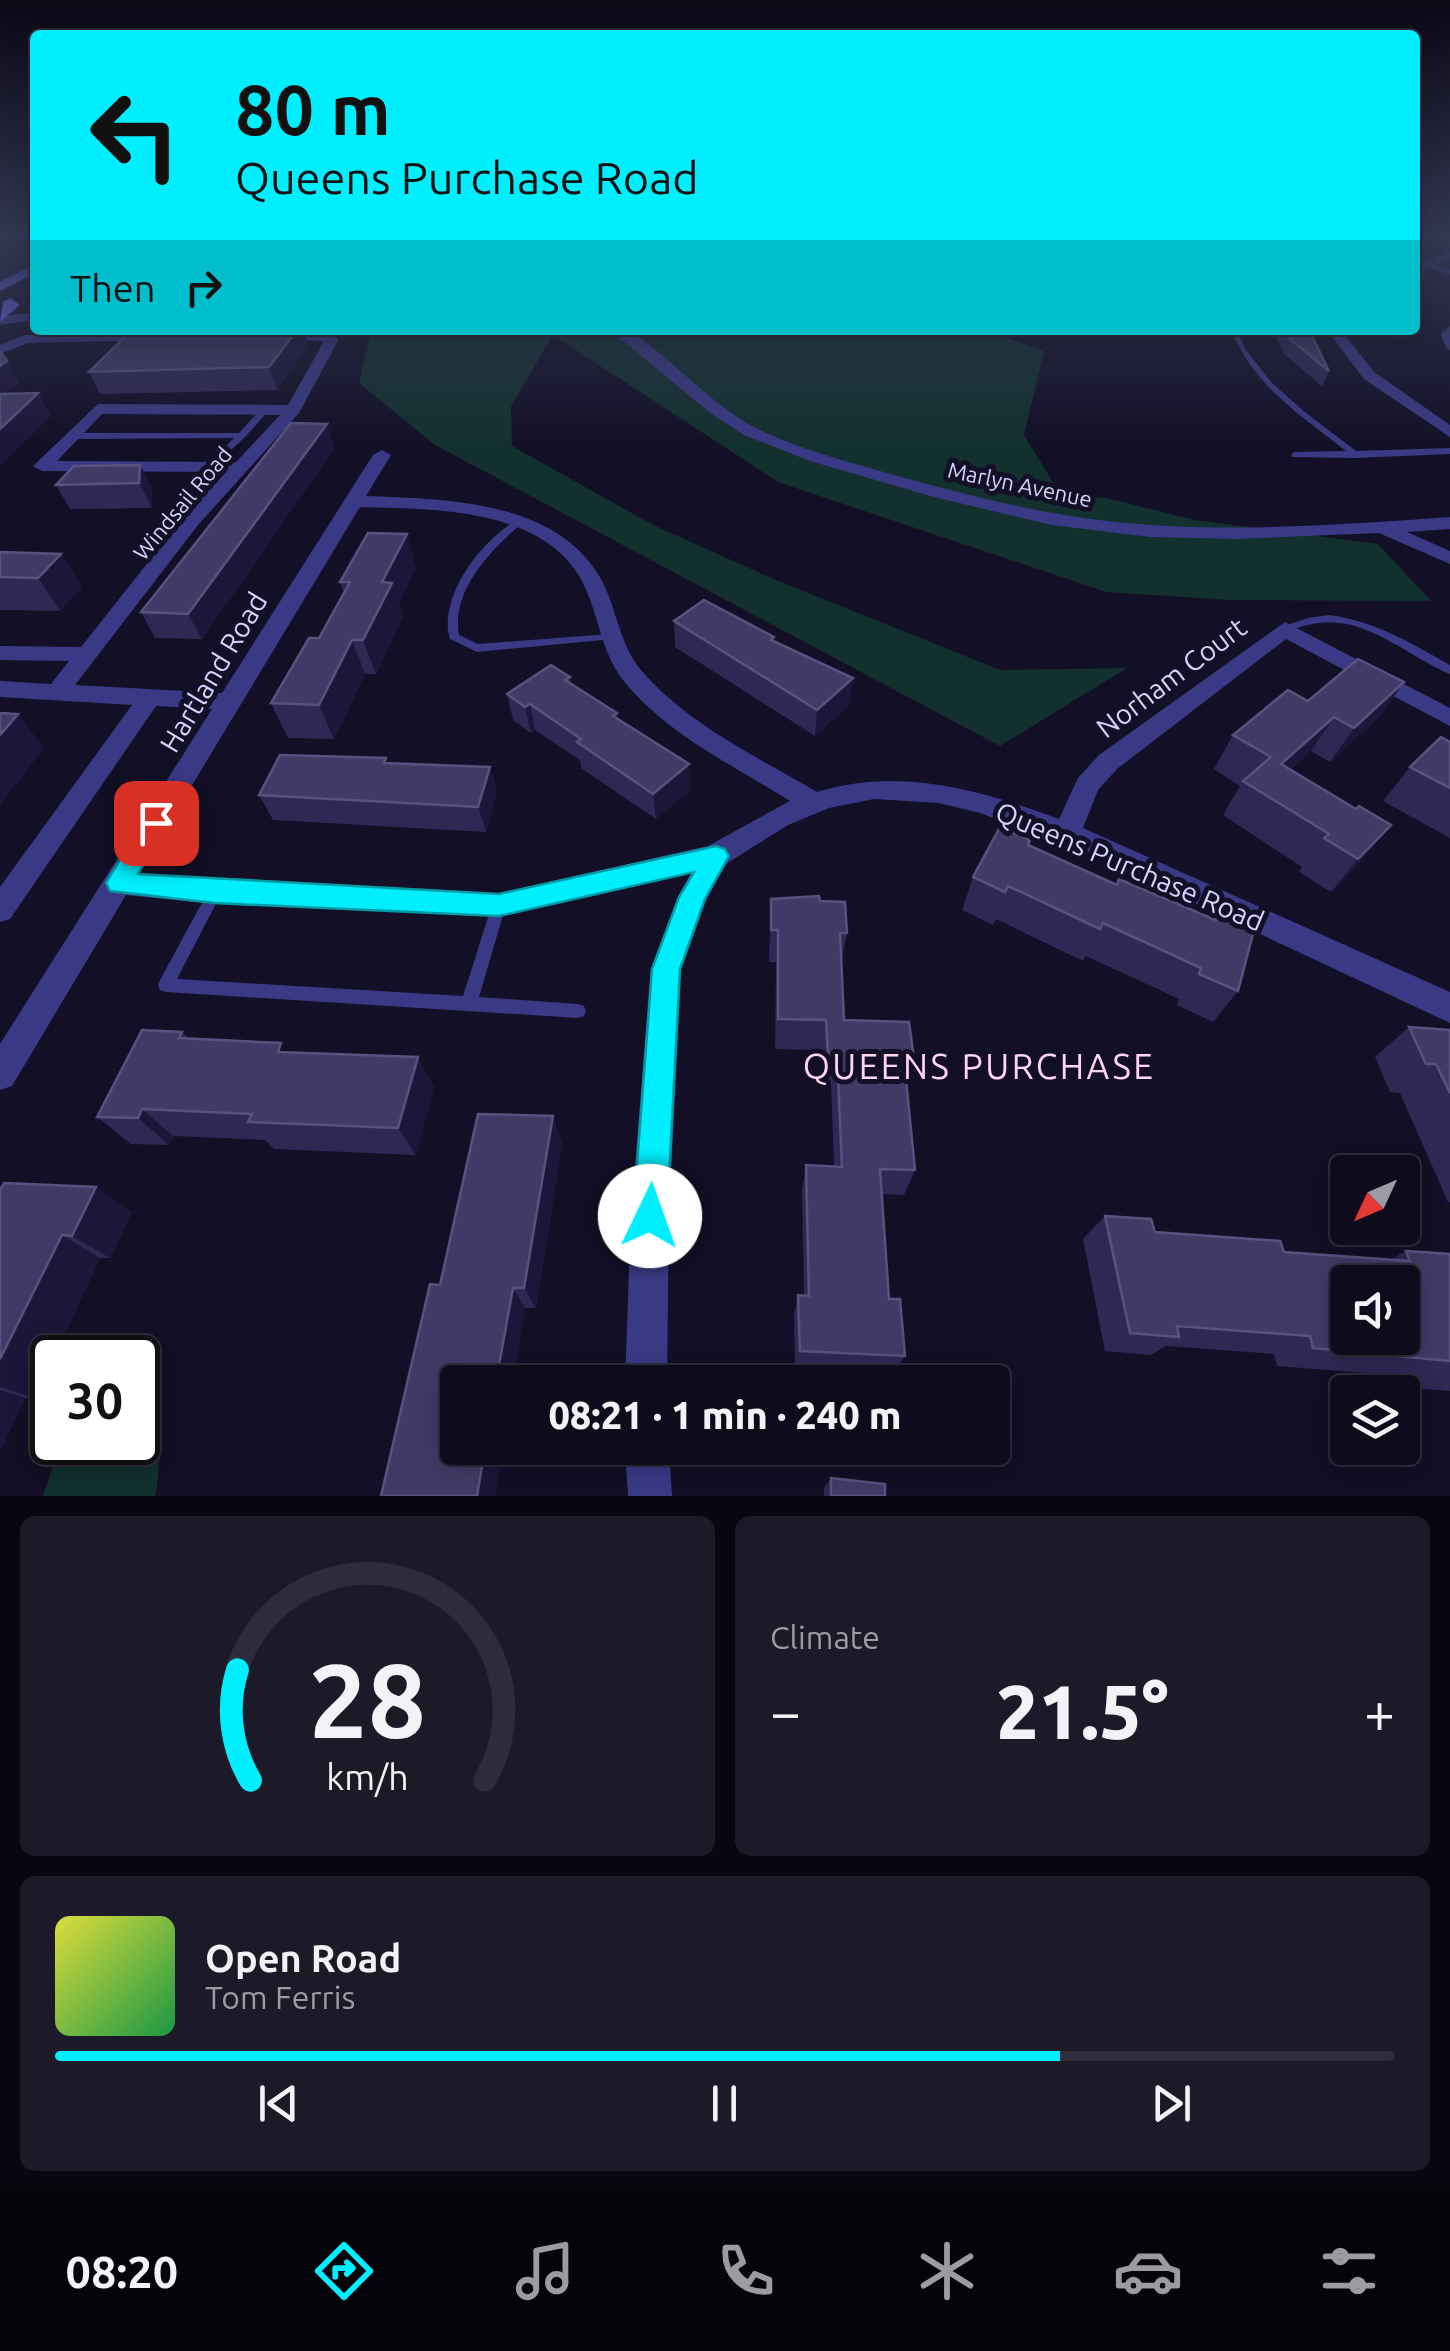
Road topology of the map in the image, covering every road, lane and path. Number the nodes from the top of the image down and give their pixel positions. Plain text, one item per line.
1 (30, 314) edge
2 (0, 319) edge
3 (1450, 328) edge
4 (625, 335) edge
5 (1236, 335) edge
6 (1337, 335) edge
7 (257, 336) edge
8 (180, 337) edge
9 (1450, 348) edge
10 (0, 350) edge
11 (266, 410) junction
12 (292, 410) junction
13 (1450, 432) edge
14 (71, 436) junction
15 (242, 436) junction
16 (1450, 451) edge
17 (382, 455) dead end
18 (1295, 455) dead end
19 (1356, 455) junction
20 (210, 467) junction
21 (240, 467) junction
22 (353, 501) junction
23 (517, 523) junction
24 (1450, 523) edge
25 (1380, 527) junction
26 (1450, 558) edge
27 (1284, 629) junction
28 (609, 636) junction
29 (0, 652) edge
30 (90, 654) junction
31 (1450, 670) edge
32 (0, 689) edge
33 (58, 691) junction
34 (151, 696) junction
35 (229, 702) junction
36 (1450, 718) edge
37 (813, 802) junction
38 (1066, 835) junction
39 (716, 856) junction
40 (120, 883) junction
41 (215, 892) junction
42 (499, 905) junction
43 (0, 910) edge
44 (469, 1004) junction
45 (1450, 1008) edge
46 (578, 1011) dead end
47 (0, 1074) edge
48 (646, 1365) edge
49 (648, 1465) edge
50 (650, 1496) edge

1 - 2 street
3 - 9 lane
4 - 25 street, Marlyn Avenue
5 - 19 lane
6 - 13 street
7 - 12 street, Windsail Road
8 - 10 street
11 - 12 street
11 - 14 street
11 - 15 lane
12 - 21 street, Windsail Road
14 - 15 lane
14 - 20 street
15 - 20 lane
16 - 19 lane
17 - 22 street, Hartland Road
18 - 19 lane
20 - 21 street
21 - 30 street, Windsail Road
22 - 23 street
22 - 35 street, Hartland Road
23 - 28 street
23 - 28 lane
24 - 25 street
25 - 26 street, Marlyn Avenue
27 - 31 lane
27 - 36 street, Norham Court
27 - 38 street, Norham Court
28 - 37 street
29 - 30 street
30 - 33 street, Windsail Road
32 - 33 street
33 - 34 street
34 - 35 street
34 - 43 street
35 - 40 street, Hartland Road
37 - 38 street, Queens Purchase Road
37 - 39 street, Queens Purchase Road
38 - 45 street, Queens Purchase Road
39 - 42 street, Queens Purchase Road
39 - 48 street
40 - 41 street, Queens Purchase Road
40 - 47 street, Hartland Road
41 - 42 street, Queens Purchase Road
41 - 44 lane
42 - 44 lane
44 - 46 lane
49 - 50 street

